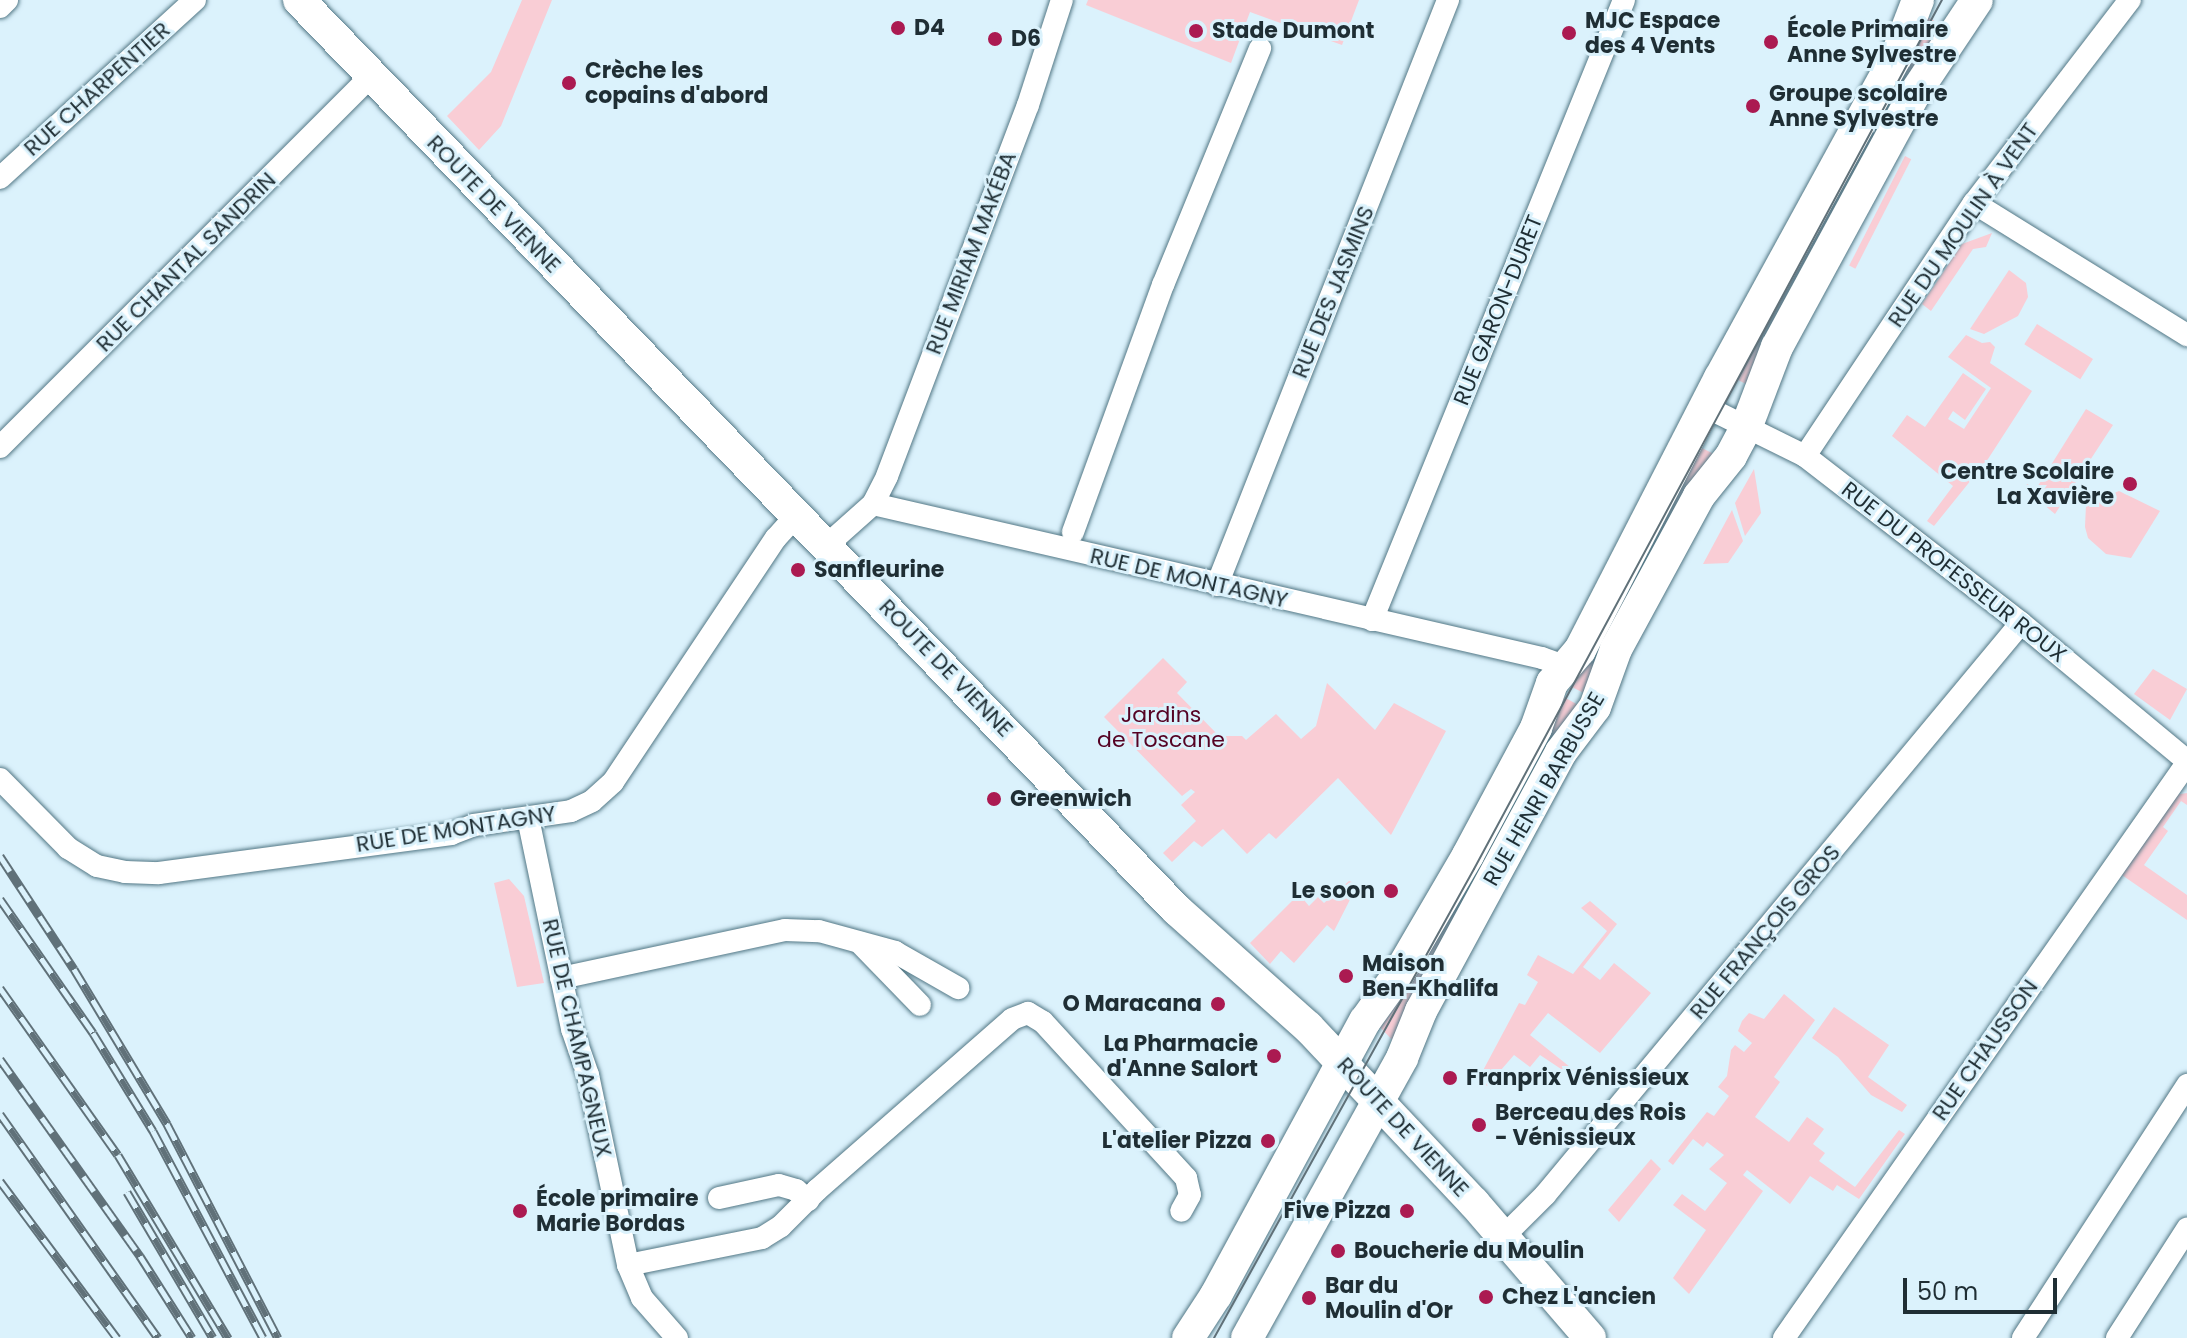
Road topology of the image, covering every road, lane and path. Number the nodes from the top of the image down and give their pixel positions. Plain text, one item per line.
1 (7, 0) edge
2 (195, 0) edge
3 (1062, 0) edge
4 (1448, 0) edge
5 (1624, 0) edge
6 (1918, 0) edge
7 (1977, 0) edge
8 (2130, 0) edge
9 (306, 3) edge
10 (0, 7) edge
11 (1260, 48) dead end
12 (371, 76) junction
13 (0, 178) edge
14 (1974, 203) junction
15 (2187, 335) edge
16 (1706, 407) junction
17 (1746, 428) junction
18 (0, 447) edge
19 (1805, 456) junction
20 (873, 504) junction
21 (797, 515) junction
22 (1073, 532) dead end
23 (827, 545) junction
24 (1217, 585) junction
25 (1372, 620) junction
26 (2021, 623) junction
27 (1564, 666) junction
28 (2187, 762) edge
29 (0, 779) edge
30 (528, 818) junction
31 (856, 939) junction
32 (561, 978) junction
33 (958, 988) dead end
34 (920, 1005) dead end
35 (1337, 1071) junction
36 (2187, 1085) edge
37 (1373, 1111) junction
38 (812, 1195) junction
39 (719, 1198) dead end
40 (1181, 1211) dead end
41 (2187, 1229) edge
42 (1504, 1236) junction
43 (628, 1265) junction
44 (677, 1338) edge
45 (1188, 1338) edge
46 (1247, 1338) edge
47 (1590, 1338) edge
48 (1784, 1338) edge
49 (2023, 1338) edge
50 (2117, 1338) edge

1 - 10 street
2 - 13 street, RUE CHARPENTIER
3 - 20 street, RUE MIRIAM MAKÉBA
4 - 24 street, RUE DES JASMINS
5 - 25 street, RUE GARON-DURET
6 - 16 street, RUE HENRI BARBUSSE
7 - 17 street, RUE HENRI BARBUSSE
8 - 14 street, RUE DU MOULIN À VENT
9 - 12 street, ROUTE DE VIENNE
11 - 22 street
12 - 18 street, RUE CHANTAL SANDRIN
12 - 21 street, ROUTE DE VIENNE
14 - 15 street
14 - 19 street, RUE DU MOULIN À VENT
16 - 17 street, RUE DU PROFESSEUR ROUX
16 - 27 street, RUE HENRI BARBUSSE
17 - 19 street, RUE DU PROFESSEUR ROUX
17 - 37 street, RUE HENRI BARBUSSE
19 - 26 street, RUE DU PROFESSEUR ROUX
20 - 23 street
20 - 24 street, RUE DE MONTAGNY
21 - 23 street, ROUTE DE VIENNE
21 - 30 street, RUE DE MONTAGNY
23 - 35 street, ROUTE DE VIENNE
24 - 25 street, RUE DE MONTAGNY
25 - 27 street, RUE DE MONTAGNY
26 - 28 street, RUE DU PROFESSEUR ROUX
26 - 42 street, RUE FRANÇOIS GROS
27 - 35 street, RUE HENRI BARBUSSE
28 - 48 street, RUE CHAUSSON
29 - 30 street, RUE DE MONTAGNY
30 - 32 street, RUE DE CHAMPAGNEUX
31 - 32 street
31 - 33 street
31 - 34 street
32 - 43 street, RUE DE CHAMPAGNEUX
35 - 37 street, ROUTE DE VIENNE
35 - 45 street, RUE HENRI BARBUSSE
36 - 49 street
37 - 42 street, ROUTE DE VIENNE
37 - 46 street, RUE HENRI BARBUSSE
38 - 39 street
38 - 40 street
38 - 43 street
41 - 50 street
42 - 47 street, ROUTE DE VIENNE
43 - 44 street, RUE DE CHAMPAGNEUX

